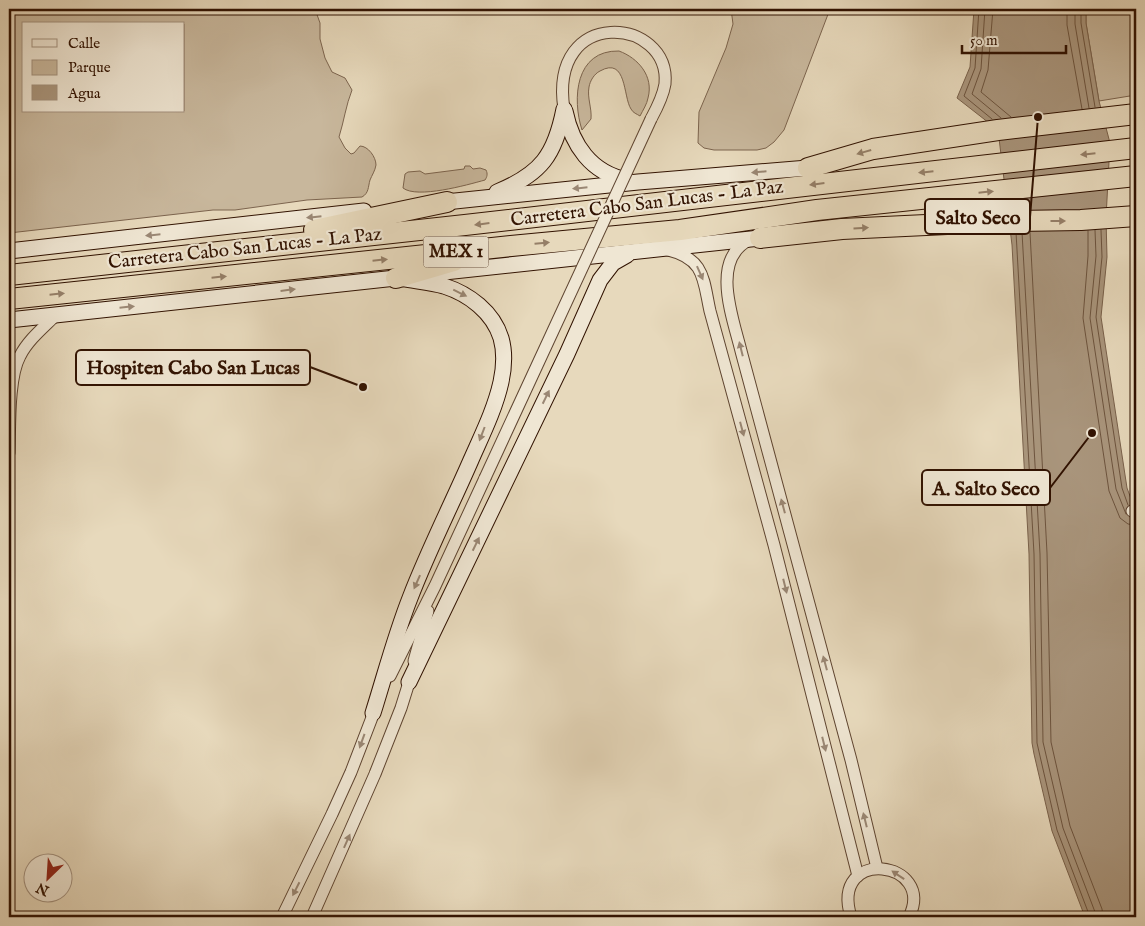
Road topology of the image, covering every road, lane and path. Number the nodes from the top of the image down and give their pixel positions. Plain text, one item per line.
1 (564, 109) junction
2 (1136, 114) edge
3 (1136, 148) edge
4 (808, 168) junction
5 (896, 175) junction
6 (1136, 176) edge
7 (638, 182) junction
8 (479, 199) junction
9 (447, 202) junction
10 (817, 210) junction
11 (1136, 216) edge
12 (756, 238) junction
13 (511, 246) junction
14 (661, 249) junction
15 (9, 250) edge
16 (639, 251) junction
17 (204, 252) junction
18 (9, 275) edge
19 (396, 278) junction
20 (9, 300) edge
21 (56, 315) junction
22 (9, 320) edge
23 (9, 453) edge
24 (794, 543) junction
25 (774, 545) junction
26 (434, 586) junction
27 (409, 682) junction
28 (373, 714) junction
29 (854, 771) junction
30 (832, 778) junction
31 (877, 868) junction
32 (858, 876) junction
33 (282, 917) edge
34 (312, 917) edge
35 (851, 917) edge
36 (909, 917) edge

1 - 7 main road
1 - 8 main road
1 - 26 street, bridge
2 -> 4 highway
3 -> 5 highway, Carretera Cabo San Lucas - La Paz / MEX 1
4 - 5 highway
4 -> 7 main road
5 -> 17 highway, Carretera Cabo San Lucas - La Paz / MEX 1
10 -> 6 highway, Carretera Cabo San Lucas - La Paz / MEX 1
7 -> 8 main road
8 - 9 main road
9 -> 15 main road
9 - 17 highway
10 - 12 highway
13 -> 10 highway, Carretera Cabo San Lucas - La Paz / MEX 1
12 -> 11 highway
12 - 14 main road
24 -> 12 street
13 - 19 highway
20 -> 13 highway, Carretera Cabo San Lucas - La Paz / MEX 1
14 - 16 main road
14 -> 25 street
16 - 19 main road
27 -> 16 main road
17 - 18 highway, Carretera Cabo San Lucas - La Paz / MEX 1
21 -> 19 main road
19 -> 28 main road
21 - 22 main road
21 - 23 street
24 - 25 street
29 -> 24 street
25 -> 30 street
26 - 27 street
26 - 28 street
34 -> 27 street
28 -> 33 street
29 - 30 street
31 -> 29 street
30 - 32 street
31 - 32 street
36 -> 31 street
32 - 35 street

